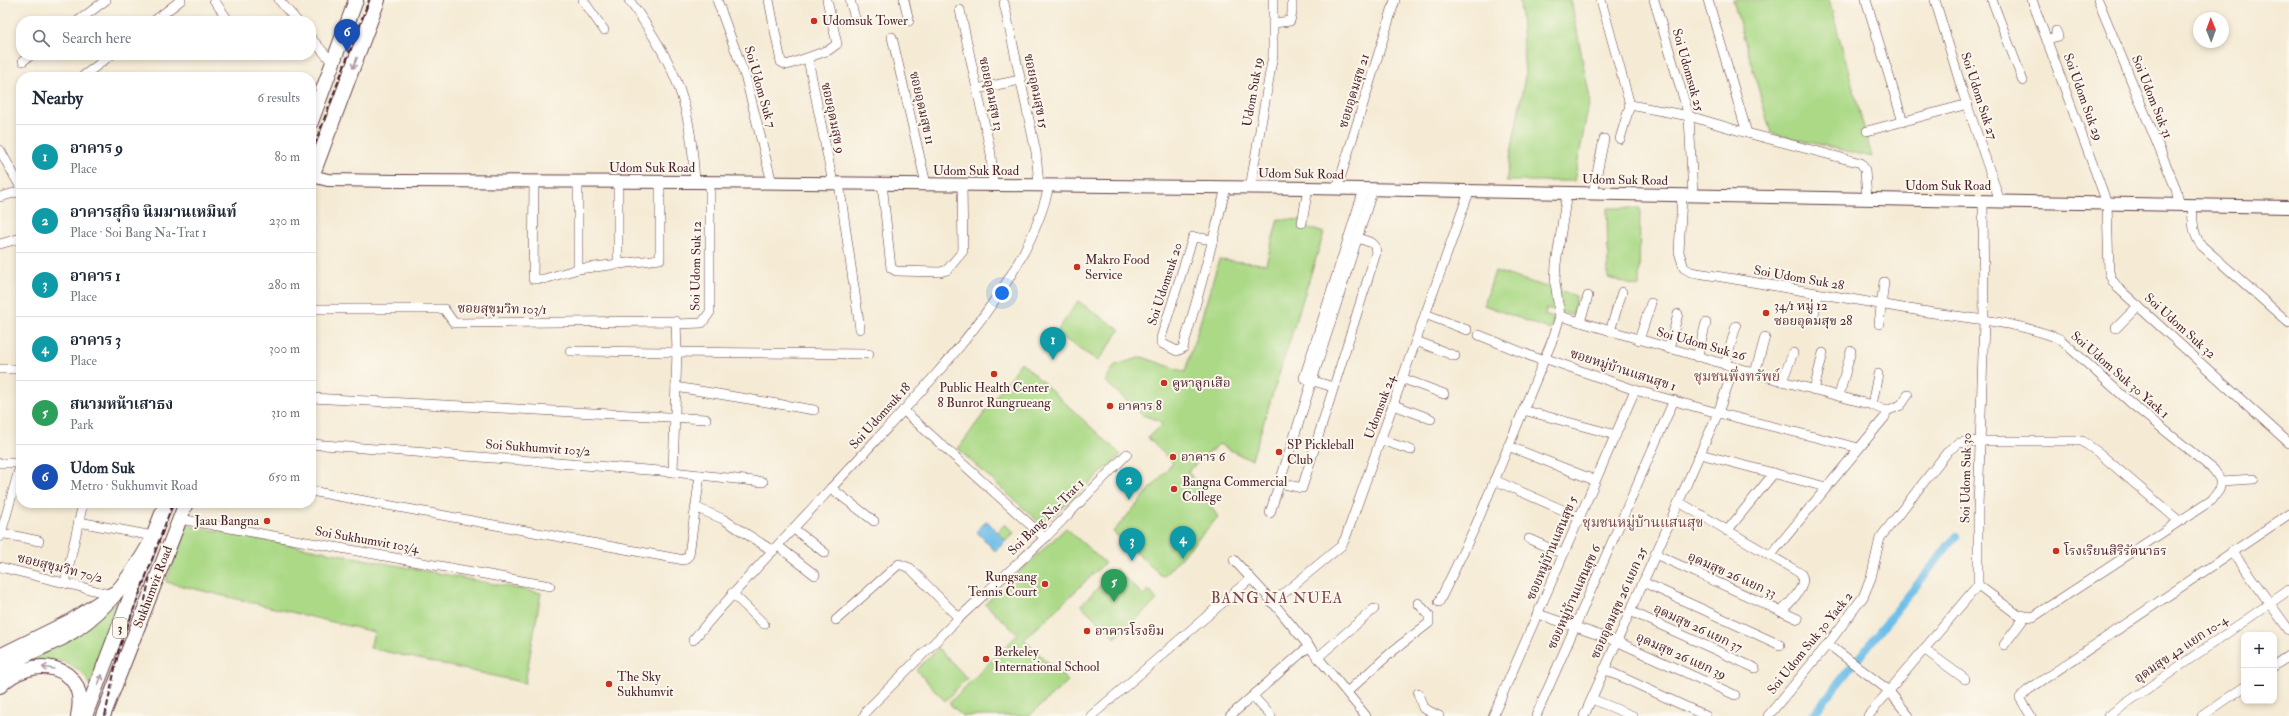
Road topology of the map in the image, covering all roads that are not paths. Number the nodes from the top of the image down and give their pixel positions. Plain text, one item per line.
1 (106, 0) edge
2 (181, 0) edge
3 (214, 0) edge
4 (279, 0) edge
5 (356, 0) edge
6 (378, 0) edge
7 (583, 0) edge
8 (629, 0) edge
9 (717, 0) edge
10 (769, 0) edge
11 (826, 0) edge
12 (850, 0) edge
13 (904, 0) edge
14 (1273, 0) edge
15 (1292, 0) edge
16 (1395, 0) edge
17 (1601, 0) edge
18 (1654, 0) edge
19 (1708, 0) edge
20 (1866, 0) edge
21 (1935, 0) edge
22 (1992, 0) edge
23 (2032, 0) edge
24 (2098, 0) edge
25 (1004, 3) dead end
26 (960, 10) dead end
27 (85, 16) edge
28 (160, 16) edge
29 (225, 16) edge
30 (293, 16) edge
31 (855, 18) dead end
32 (909, 21) dead end
33 (1274, 23) junction
34 (604, 30) dead end
35 (2056, 31) dead end
36 (892, 37) dead end
37 (2048, 39) junction
38 (316, 44) edge
39 (808, 59) junction
40 (104, 60) edge
41 (332, 63) junction
42 (89, 72) edge
43 (1020, 80) junction
44 (2023, 81) dead end
45 (977, 89) junction
46 (1968, 104) junction
47 (1630, 105) junction
48 (316, 108) edge
49 (1689, 116) junction
50 (1903, 122) junction
51 (1867, 131) dead end
52 (1747, 134) junction
53 (1604, 139) dead end
54 (1620, 139) dead end
55 (0, 150) edge
56 (316, 164) edge
57 (316, 178) edge
58 (16, 179) edge
59 (534, 182) junction
60 (578, 182) junction
61 (618, 182) junction
62 (660, 182) junction
63 (695, 182) junction
64 (710, 182) junction
65 (772, 183) junction
66 (836, 183) junction
67 (882, 184) junction
68 (926, 184) junction
69 (962, 185) junction
70 (993, 185) junction
71 (1044, 185) junction
72 (1226, 187) junction
73 (1250, 188) junction
74 (1308, 188) junction
75 (1337, 189) junction
76 (1369, 189) junction
77 (16, 192) edge
78 (1469, 192) junction
79 (1567, 193) junction
80 (1593, 194) junction
81 (0, 196) edge
82 (1687, 196) junction
83 (1867, 200) junction
84 (1983, 201) junction
85 (2000, 201) junction
86 (2107, 203) junction
87 (2180, 204) junction
88 (2192, 205) junction
89 (2289, 207) edge
90 (1302, 223) dead end
91 (1356, 234) junction
92 (16, 239) edge
93 (1214, 240) junction
94 (0, 244) edge
95 (618, 264) junction
96 (578, 269) junction
97 (1884, 282) dead end
98 (1622, 292) dead end
99 (1818, 295) junction
100 (1588, 296) dead end
101 (1650, 303) dead end
102 (1883, 304) junction
103 (2138, 306) junction
104 (316, 309) edge
105 (1425, 314) junction
106 (1678, 314) dead end
107 (1814, 314) dead end
108 (1560, 316) junction
109 (1984, 321) junction
110 (676, 322) junction
111 (1580, 322) junction
112 (1706, 323) dead end
113 (2289, 323) edge
114 (1879, 324) dead end
115 (1736, 326) dead end
116 (2116, 328) dead end
117 (860, 329) dead end
118 (1467, 330) dead end
119 (1610, 331) junction
120 (1479, 335) dead end
121 (1765, 337) dead end
122 (1416, 340) junction
123 (1639, 340) junction
124 (1669, 349) junction
125 (570, 351) dead end
126 (1851, 351) dead end
127 (677, 352) junction
128 (1793, 353) dead end
129 (1823, 353) dead end
130 (869, 354) dead end
131 (1455, 356) dead end
132 (1697, 357) junction
133 (1544, 359) junction
134 (1725, 365) junction
135 (1734, 368) junction
136 (0, 369) edge
137 (16, 369) edge
138 (1754, 373) junction
139 (1878, 374) dead end
140 (1404, 379) junction
141 (1313, 381) junction
142 (1782, 381) junction
143 (676, 387) junction
144 (1333, 387) junction
145 (1635, 390) junction
146 (1814, 390) junction
147 (1444, 394) dead end
148 (1908, 395) dead end
149 (1839, 396) junction
150 (316, 398) edge
151 (1674, 400) junction
152 (1394, 405) junction
153 (1872, 405) junction
154 (814, 410) dead end
155 (903, 410) junction
156 (1524, 410) junction
157 (1884, 410) junction
158 (1718, 413) junction
159 (675, 416) junction
160 (706, 419) dead end
161 (1431, 419) dead end
162 (1616, 435) junction
163 (1381, 440) junction
164 (1980, 441) junction
165 (2289, 443) edge
166 (316, 444) edge
167 (1508, 446) junction
168 (1859, 448) junction
169 (1411, 450) dead end
170 (1126, 454) dead end
171 (1700, 454) junction
172 (0, 463) edge
173 (16, 463) edge
174 (673, 472) junction
175 (1774, 473) junction
176 (700, 475) junction
177 (2254, 479) dead end
178 (1494, 480) junction
179 (1594, 480) junction
180 (16, 481) edge
181 (2221, 481) junction
182 (763, 482) dead end
183 (1280, 483) junction
184 (1826, 487) junction
185 (831, 488) junction
186 (316, 492) edge
187 (1679, 502) junction
188 (82, 508) edge
189 (164, 508) edge
190 (184, 508) edge
191 (697, 508) junction
192 (1270, 513) dead end
193 (2289, 514) edge
194 (1579, 517) junction
195 (874, 521) dead end
196 (2179, 521) junction
197 (79, 522) junction
198 (177, 525) junction
199 (794, 529) junction
200 (1727, 531) junction
201 (154, 534) junction
202 (1, 535) edge
203 (1045, 538) junction
204 (1529, 539) dead end
205 (39, 541) dead end
206 (776, 548) junction
207 (2232, 551) junction
208 (825, 553) dead end
209 (1563, 554) junction
210 (1655, 554) junction
211 (1770, 556) junction
212 (1234, 560) dead end
213 (0, 566) edge
214 (815, 576) dead end
215 (1250, 579) junction
216 (1643, 582) junction
217 (65, 583) junction
218 (1978, 585) junction
219 (550, 586) dead end
220 (2289, 590) edge
221 (732, 593) junction
222 (113, 595) junction
223 (1439, 602) dead end
224 (1272, 603) junction
225 (1418, 603) dead end
226 (2270, 604) junction
227 (1374, 609) dead end
228 (1630, 611) junction
229 (1781, 612) junction
230 (1538, 614) junction
231 (959, 618) junction
232 (2025, 618) junction
233 (1798, 619) dead end
234 (836, 620) dead end
235 (764, 624) dead end
236 (1575, 629) junction
237 (2289, 630) edge
238 (693, 640) dead end
239 (1616, 642) junction
240 (1828, 644) junction
241 (1780, 645) dead end
242 (2004, 646) dead end
243 (1308, 647) junction
244 (1924, 649) junction
245 (0, 657) edge
246 (1317, 658) junction
247 (2288, 658) edge
248 (2277, 664) edge
249 (1755, 668) dead end
250 (1604, 669) junction
251 (3, 678) edge
252 (1965, 679) dead end
253 (2241, 689) edge
254 (1888, 690) junction
255 (1347, 692) junction
256 (1418, 693) dead end
257 (1735, 695) dead end
258 (1253, 696) junction
259 (1592, 699) junction
260 (109, 700) junction
261 (78, 716) edge
262 (85, 716) edge
263 (103, 716) edge
264 (110, 716) edge
265 (864, 716) edge
266 (1091, 716) edge
267 (1230, 716) edge
268 (1271, 716) edge
269 (1366, 716) edge
270 (1439, 716) edge
271 (1493, 716) edge
272 (1536, 716) edge
273 (1584, 716) edge
274 (1634, 716) edge
275 (1706, 716) edge
276 (1768, 716) edge
277 (1868, 716) edge
278 (1909, 716) edge
279 (2031, 716) edge
280 (2108, 716) edge
281 (2202, 716) edge

1 - 27 street
2 - 28 street
3 - 29 street
4 - 30 street
5 - 41 main road
6 -> 56 main road
7 - 34 street
8 - 63 street
9 - 65 street, Soi Udom Suk 7
10 - 39 street
11 - 39 street
12 - 31 street
13 - 32 street
14 - 33 street, Udom Suk 19
15 - 33 street
16 - 75 street, ซอยอุดมสุข 21
17 - 47 street
18 - 49 street, Soi Udomsuk 25
19 - 52 street
20 - 50 street
21 - 46 street, Soi Udom Suk 27
22 - 44 street
23 - 37 street, Soi Udom Suk 29
24 - 87 street, Soi Udom Suk 31
25 - 43 street, ซอยอุดมสุข 15
26 - 45 street, ซอยอุดมสุข 13
33 - 73 street, Udom Suk 19
35 - 37 street
36 - 68 street, ซอยอุดมสุข 11
37 - 86 street, Soi Udom Suk 29
38 - 41 street
39 - 66 street, ซอยอุดมสุข 9
40 - 42 street
41 - 48 main road
43 - 45 street
43 - 71 street, ซอยอุดมสุข 15
45 - 70 street, ซอยอุดมสุข 13
46 - 50 street
46 - 85 street, Soi Udom Suk 27
47 - 49 street
47 - 54 street
49 - 52 street
49 - 82 street, Soi Udomsuk 25
50 - 51 street
52 - 83 street
53 - 80 street
55 - 58 street
57 - 59 main road, Udom Suk Road
59 - 60 main road, Udom Suk Road
59 - 96 street
60 - 61 main road, Udom Suk Road
60 - 96 street
61 - 62 main road, Udom Suk Road
61 - 95 street
62 - 63 main road, Udom Suk Road
62 - 95 street
63 - 64 main road, Udom Suk Road
64 - 65 main road, Udom Suk Road
64 - 110 street, Soi Udom Suk 12
65 - 66 main road, Udom Suk Road
66 - 67 main road, Udom Suk Road
66 - 117 street, ซอยอุดมสุข 9
67 - 68 main road, Udom Suk Road
67 - 69 street
68 - 69 main road, Udom Suk Road
69 - 70 main road, Udom Suk Road
70 - 71 main road, Udom Suk Road
71 - 72 main road, Udom Suk Road
71 - 155 street, Soi Udomsuk 18
72 - 73 main road, Udom Suk Road
72 - 93 street, Soi Udomsuk 20
73 - 74 main road, Udom Suk Road
74 - 75 main road, Udom Suk Road
74 - 90 street
75 - 76 main road, Udom Suk Road
76 - 78 main road, Udom Suk Road
76 - 91 street
77 - 81 street
78 - 79 main road, Udom Suk Road
78 - 105 street, Udomsuk 24
79 - 80 main road, Udom Suk Road
79 - 108 street
80 - 82 main road, Udom Suk Road
82 - 83 main road, Udom Suk Road
82 - 99 street, Soi Udom Suk 28
83 - 84 main road, Udom Suk Road
84 - 85 main road, Udom Suk Road
84 - 109 street, Soi Udom Suk 30
85 - 86 main road, Udom Suk Road
86 - 87 main road, Udom Suk Road
86 - 103 street, Soi Udom Suk 32
87 - 88 main road, Udom Suk Road
88 - 89 main road, Udom Suk Road
88 - 113 street
91 - 141 street
91 - 144 street
92 - 94 street
93 - 93 street, Soi Udomsuk 20
95 - 96 street
97 - 102 street
98 - 119 street
99 - 102 street, Soi Udom Suk 28
99 - 107 street
100 - 111 street
101 - 123 street
102 - 109 street, Soi Udom Suk 28
102 - 114 street
103 - 116 street
103 - 165 street, Soi Udom Suk 32
104 - 110 street, ซอยสุขุมวิท 103/1
105 - 118 street
105 - 122 street, Udomsuk 24
106 - 124 street
108 - 111 street, Soi Udom Suk 26
108 - 133 street
109 - 164 street, Soi Udom Suk 30
109 - 181 street, Soi Udom Suk 30 Yaek 1
110 - 127 street
111 - 119 street, Soi Udom Suk 26
112 - 132 street
115 - 134 street
119 - 123 street, Soi Udom Suk 26
120 - 133 street, ซอยหมู่บ้านแสนสุข 1
121 - 138 street
122 - 131 street
122 - 140 street, Udomsuk 24
123 - 124 street, Soi Udom Suk 26
124 - 132 street, Soi Udom Suk 26
125 - 127 street
126 - 149 street
127 - 130 street
127 - 143 street
128 - 142 street
129 - 146 street
132 - 134 street, Soi Udom Suk 26
133 - 145 street, ซอยหมู่บ้านแสนสุข 1
133 - 156 street
134 - 135 street, Soi Udom Suk 26
135 - 138 street, Soi Udom Suk 26
135 - 158 street, ซอยอุดมสุข 26 แยก 25
136 - 137 street
138 - 142 street, Soi Udom Suk 26
139 - 153 street
140 - 147 street
140 - 152 street, Udomsuk 24
141 - 144 street
141 - 183 street
142 - 146 street, Soi Udom Suk 26
143 - 154 street
143 - 159 street
144 - 183 street
145 - 151 street, ซอยหมู่บ้านแสนสุข 1
145 - 162 street, ซอยหมู่บ้านแสนสุข 5
146 - 149 street, Soi Udom Suk 26
148 - 157 street
149 - 153 street, Soi Udom Suk 26
150 - 159 street
151 - 158 street, ซอยหมู่บ้านแสนสุข 1
151 - 236 street, ซอยหมู่บ้านแสนสุข 6
152 - 161 street
152 - 163 street, Udomsuk 24
153 - 157 street, Soi Udom Suk 26
155 - 185 street, Soi Udomsuk 18
155 - 203 street
156 - 162 street
156 - 167 street
157 - 168 street
158 - 168 street, ซอยหมู่บ้านแสนสุข 1
158 - 171 street, ซอยอุดมสุข 26 แยก 25
159 - 160 street
159 - 174 street
162 - 179 street, ซอยหมู่บ้านแสนสุข 5
163 - 169 street
163 - 224 street, Udomsuk 24
164 - 196 street, Soi Udom Suk 30 Yaek 2
164 - 218 street, Soi Udom Suk 30
164 - 240 street, Soi Udom Suk 30 Yaek 2
166 - 174 street, Soi Sukhumvit 103/2
167 - 178 street
167 - 179 street
168 - 184 street
170 - 203 street, Soi Bang Na-Trat 1
171 - 175 street
171 - 187 street, ซอยอุดมสุข 26 แยก 25
172 - 173 street
174 - 176 street, Soi Sukhumvit 103/2
175 - 184 street
175 - 200 street
176 - 182 street, Soi Sukhumvit 103/2
176 - 191 street
177 - 181 street
178 - 194 street
178 - 223 street
179 - 194 street, ซอยหมู่บ้านแสนสุข 5
180 - 202 street
181 - 196 street
183 - 192 street
184 - 211 street
185 - 195 street
185 - 199 street, Soi Udomsuk 18
186 - 191 street
187 - 200 street
187 - 210 street, ซอยอุดมสุข 26 แยก 25
188 - 197 street
189 - 201 main road, Sukhumvit Road
190 - 198 main road, Sukhumvit Road
191 - 206 street
193 - 207 street
194 - 209 street, ซอยหมู่บ้านแสนสุข 5
196 - 232 street
197 - 201 street
197 - 217 street
198 - 219 street, Soi Sukhumvit 103/4
198 - 260 main road, Sukhumvit Road / 3
199 - 206 street, Soi Udomsuk 18
199 - 208 street
200 - 211 street
201 - 222 main road
262 -> 201 main road, Sukhumvit Road / 3
202 - 205 street
203 - 231 street, Soi Bang Na-Trat 1
204 - 209 street
206 - 214 street
206 - 221 street, Soi Udomsuk 18
207 - 226 street
207 - 279 street
209 - 230 street, ซอยหมู่บ้านแสนสุข 5
210 - 216 street, ซอยอุดมสุข 26 แยก 25
210 - 229 street, อุดมสุข 26 แยก 33
211 - 229 street
212 - 215 street
213 - 217 street, ซอยสุขุมวิท 70/2
215 - 224 street
215 - 266 street
216 - 228 street, ซอยอุดมสุข 26 แยก 25
216 - 241 street
217 - 222 street, ซอยสุขุมวิท 70/2
218 - 232 street
218 - 244 street
220 - 226 street, อุดมสุข 42 แยก 10-4
221 - 235 street
221 - 238 street, Soi Udomsuk 18
222 - 245 highway
222 - 251 main road
224 - 243 street
225 - 255 street
226 - 237 street
226 - 280 street, อุดมสุข 42 แยก 10-4
227 - 246 street
228 - 239 street, ซอยอุดมสุข 26 แยก 25
228 - 249 street, อุดมสุข 26 แยก 37
229 - 233 street, อุดมสุข 26 แยก 33
230 - 236 street, อุดมสุข 26 แยก 39
230 - 271 street, ซอยหมู่บ้านแสนสุข 5
231 - 234 street
231 - 265 street, Soi Bang Na-Trat 1
232 - 242 street
236 - 239 street, อุดมสุข 26 แยก 39
236 - 272 street, ซอยหมู่บ้านแสนสุข 6
239 - 250 street, ซอยอุดมสุข 26 แยก 25
239 - 257 street, อุดมสุข 26 แยก 39
240 - 254 street
240 - 276 street, Soi Udom Suk 30 Yaek 2
243 - 246 street
243 - 258 street
244 - 252 street
244 - 254 street
246 - 255 street
247 - 248 street
250 - 259 street, ซอยอุดมสุข 26 แยก 25
250 - 275 street
261 -> 251 main road
253 - 281 street
254 - 277 street
254 - 278 street
255 - 269 street
256 - 270 street
258 - 267 street
258 - 268 street
259 - 273 street, ซอยอุดมสุข 26 แยก 25
259 - 274 street
260 - 263 main road, Sukhumvit Road / 3
260 - 264 main road

